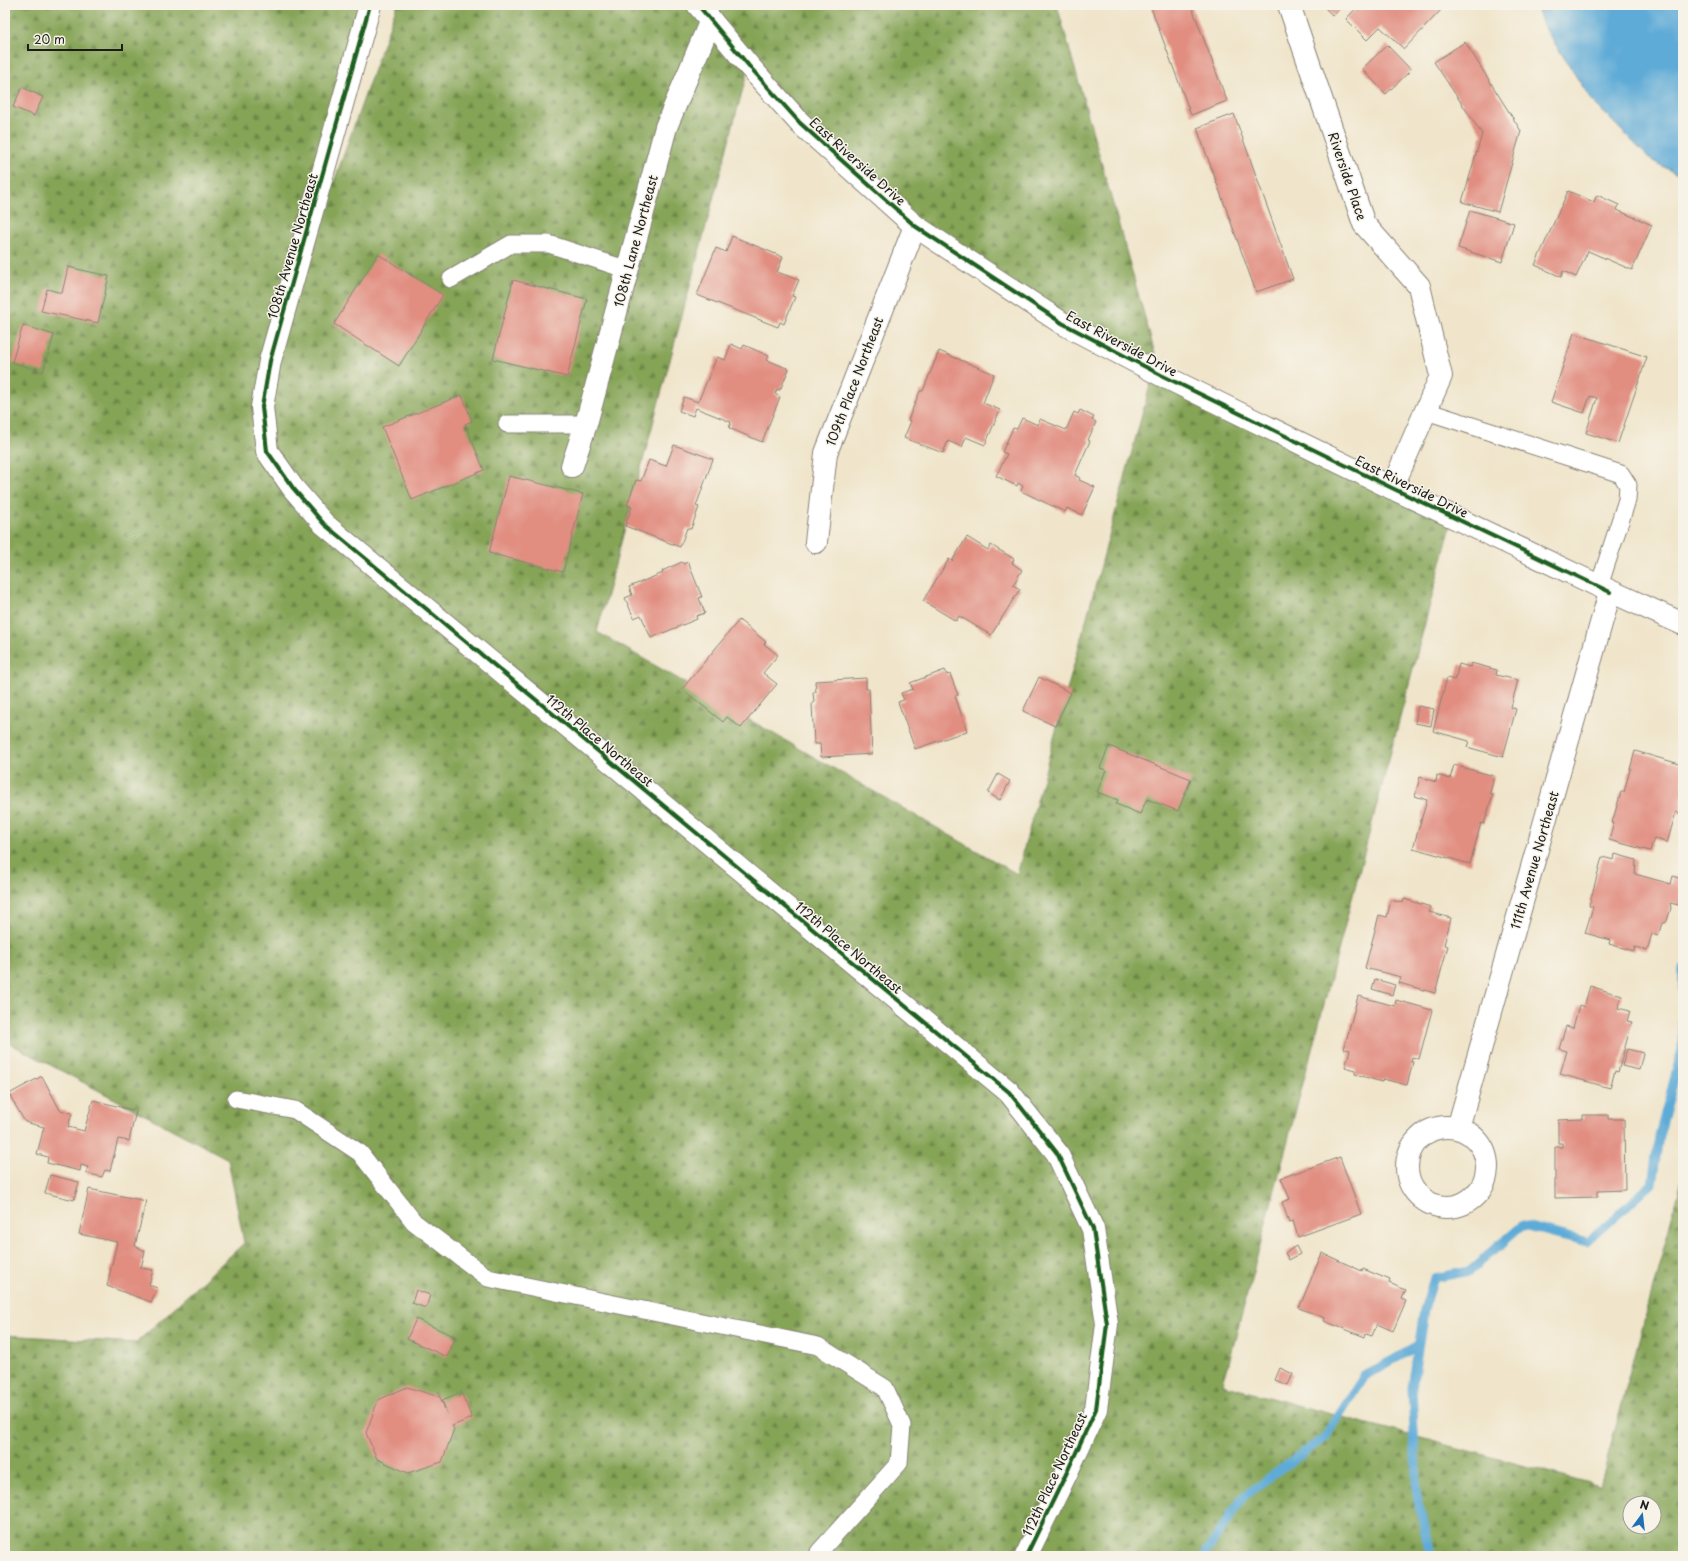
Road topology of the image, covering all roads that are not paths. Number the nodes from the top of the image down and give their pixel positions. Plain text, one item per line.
1 (370, 5) edge
2 (1289, 5) edge
3 (705, 13) edge
4 (915, 226) junction
5 (628, 270) junction
6 (452, 278) dead end
7 (1426, 411) junction
8 (507, 424) dead end
9 (586, 424) junction
10 (572, 466) dead end
11 (293, 488) joint
12 (1392, 488) junction
13 (816, 542) dead end
14 (1604, 589) junction
15 (1683, 624) edge
16 (236, 1099) dead end
17 (1458, 1128) dead end
18 (820, 1556) edge
19 (1026, 1556) edge

1 - 11 street, 108th Avenue Northeast
2 - 7 street, Riverside Place
3 - 4 street, East Riverside Drive
3 - 5 street, 108th Lane Northeast
4 - 12 street, East Riverside Drive
4 - 13 street, 109th Place Northeast
5 - 6 lane
5 - 9 street, 108th Lane Northeast
7 - 12 street, Riverside Place
7 - 14 lane
8 - 9 lane
9 - 10 street, 108th Lane Northeast
11 - 19 street, 112th Place Northeast
12 - 14 street, East Riverside Drive
14 - 15 street, East Riverside Drive
14 - 17 street, 111th Avenue Northeast
16 - 18 lane

